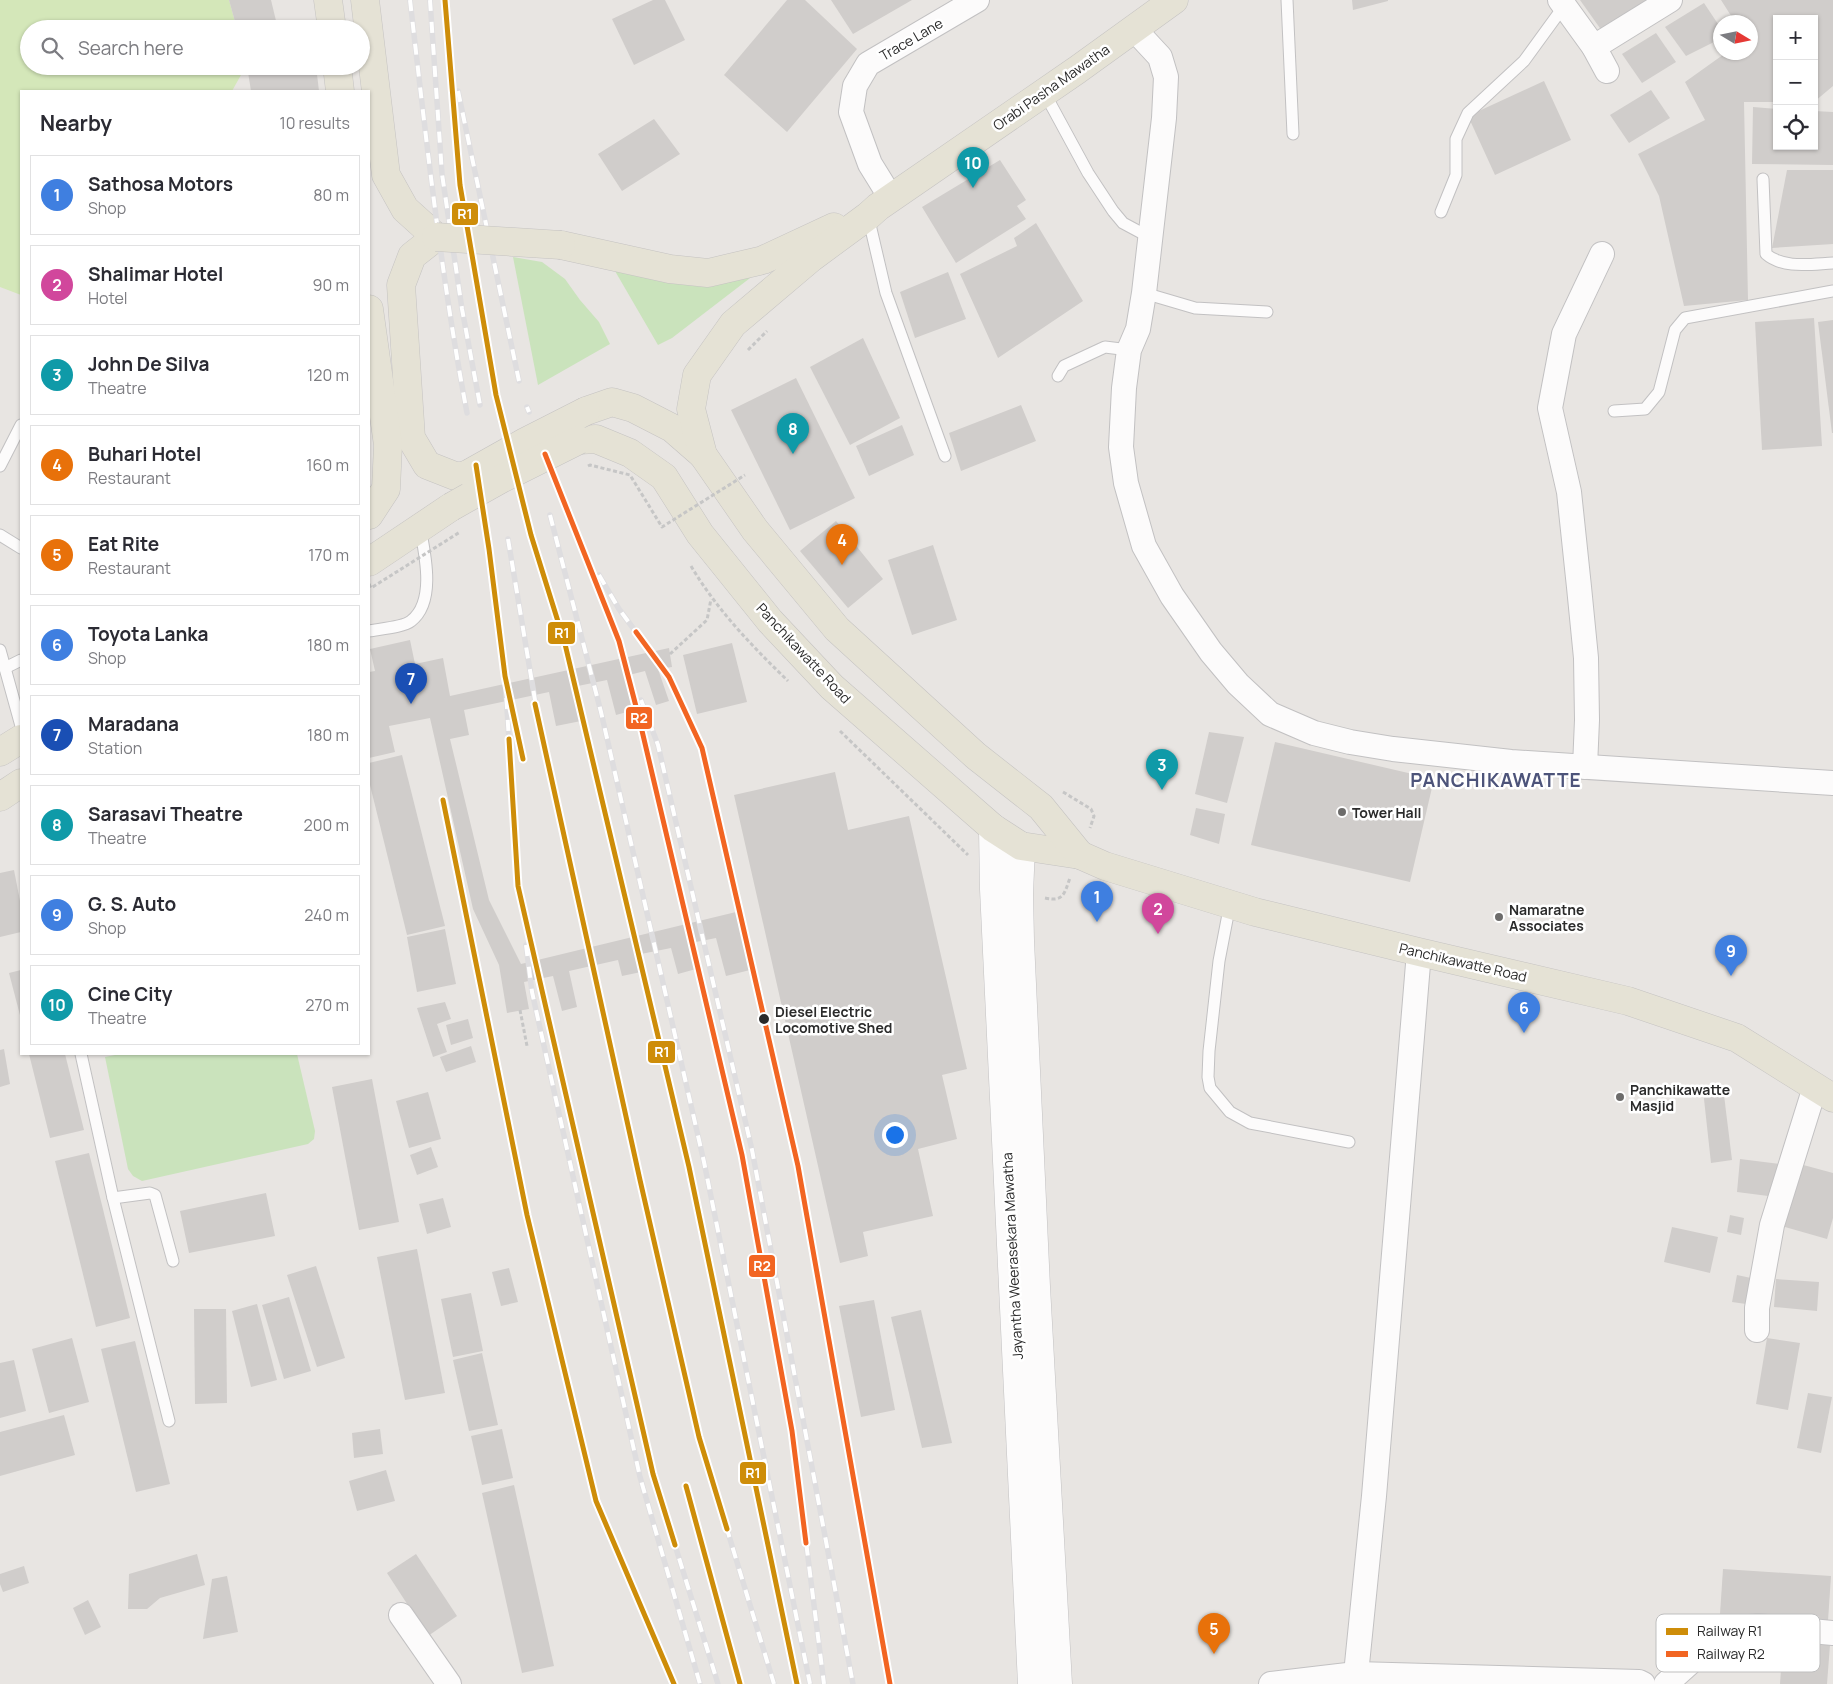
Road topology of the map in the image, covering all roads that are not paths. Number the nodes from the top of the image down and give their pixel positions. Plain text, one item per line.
1 (328, 0) edge
2 (365, 0) edge
3 (977, 0) edge
4 (1174, 0) edge
5 (1286, 0) edge
6 (1670, 0) edge
7 (1562, 3) edge
8 (331, 20) edge
9 (367, 20) edge
10 (1134, 29) junction
11 (370, 42) edge
12 (1594, 47) junction
13 (1607, 71) dead end
14 (338, 75) edge
15 (340, 90) edge
16 (1044, 92) junction
17 (1293, 134) dead end
18 (1763, 179) dead end
19 (879, 207) junction
20 (1441, 212) dead end
21 (436, 237) junction
22 (1151, 238) junction
23 (1602, 254) dead end
24 (1833, 263) edge
25 (1833, 291) edge
26 (1144, 293) junction
27 (1267, 312) dead end
28 (370, 313) edge
29 (1128, 350) junction
30 (1058, 376) dead end
31 (1614, 412) dead end
32 (20, 427) edge
33 (400, 441) junction
34 (703, 455) junction
35 (945, 456) dead end
36 (0, 466) edge
37 (370, 513) edge
38 (0, 535) edge
39 (422, 540) junction
40 (20, 547) edge
41 (370, 562) edge
42 (370, 631) edge
43 (0, 650) edge
44 (20, 660) edge
45 (5, 668) junction
46 (20, 722) edge
47 (20, 740) edge
48 (0, 752) edge
49 (1585, 768) junction
50 (1833, 783) edge
51 (20, 785) edge
52 (0, 797) edge
53 (994, 828) junction
54 (1021, 846) junction
55 (1080, 855) junction
56 (1230, 904) junction
57 (1419, 952) junction
58 (81, 1055) edge
59 (1824, 1092) edge
60 (1349, 1142) dead end
61 (112, 1198) junction
62 (173, 1261) dead end
63 (1757, 1330) dead end
64 (169, 1421) dead end
65 (401, 1615) dead end
66 (1820, 1632) edge
67 (1833, 1633) edge
68 (1679, 1672) edge
69 (1356, 1674) junction
70 (449, 1684) edge
71 (1032, 1684) edge
72 (1058, 1684) edge
73 (1271, 1684) edge
74 (1643, 1684) edge
75 (1666, 1684) edge

1 - 8 main road
2 - 9 main road
3 - 19 street, Trace Lane
4 - 10 main road, Orabi Pasha Mawatha
5 - 17 lane
6 - 12 street
7 - 12 street
7 - 20 lane
10 - 16 main road, Orabi Pasha Mawatha
10 - 22 street
11 - 21 main road
12 - 13 street
14 - 15 main road
16 - 19 main road, Orabi Pasha Mawatha
16 - 22 lane
18 - 24 lane
19 - 21 main road, bridge
19 - 34 main road, Panchikawatte Road
19 - 35 lane
21 - 33 main road
22 - 26 street
23 - 49 street
25 - 31 lane
26 - 27 lane
26 - 29 street
28 - 33 main road
29 - 30 lane
29 - 49 street
32 - 36 lane
33 - 34 main road, Panchikawatte Road, bridge
33 - 37 main road
34 - 55 main road, Panchikawatte Road
38 - 40 lane
39 - 41 main road
39 - 42 lane
39 - 53 main road, Panchikawatte Road, bridge
43 - 45 lane
44 - 45 lane
45 - 46 lane
47 - 48 main road
49 - 50 street
51 - 52 main road
53 - 54 main road, Panchikawatte Road
53 - 71 main road, Jayantha Weerasekara Mawatha
54 - 55 main road, Panchikawatte Road
54 - 72 main road, Jayantha Weerasekara Mawatha
55 - 56 main road, Panchikawatte Road
56 - 57 main road, Panchikawatte Road
56 - 60 lane
57 - 59 main road, Panchikawatte Road
57 - 69 street
58 - 61 lane
59 - 63 street
61 - 62 lane
61 - 64 lane
65 - 70 street
66 - 67 street
68 - 75 street
69 - 73 street
69 - 74 street

